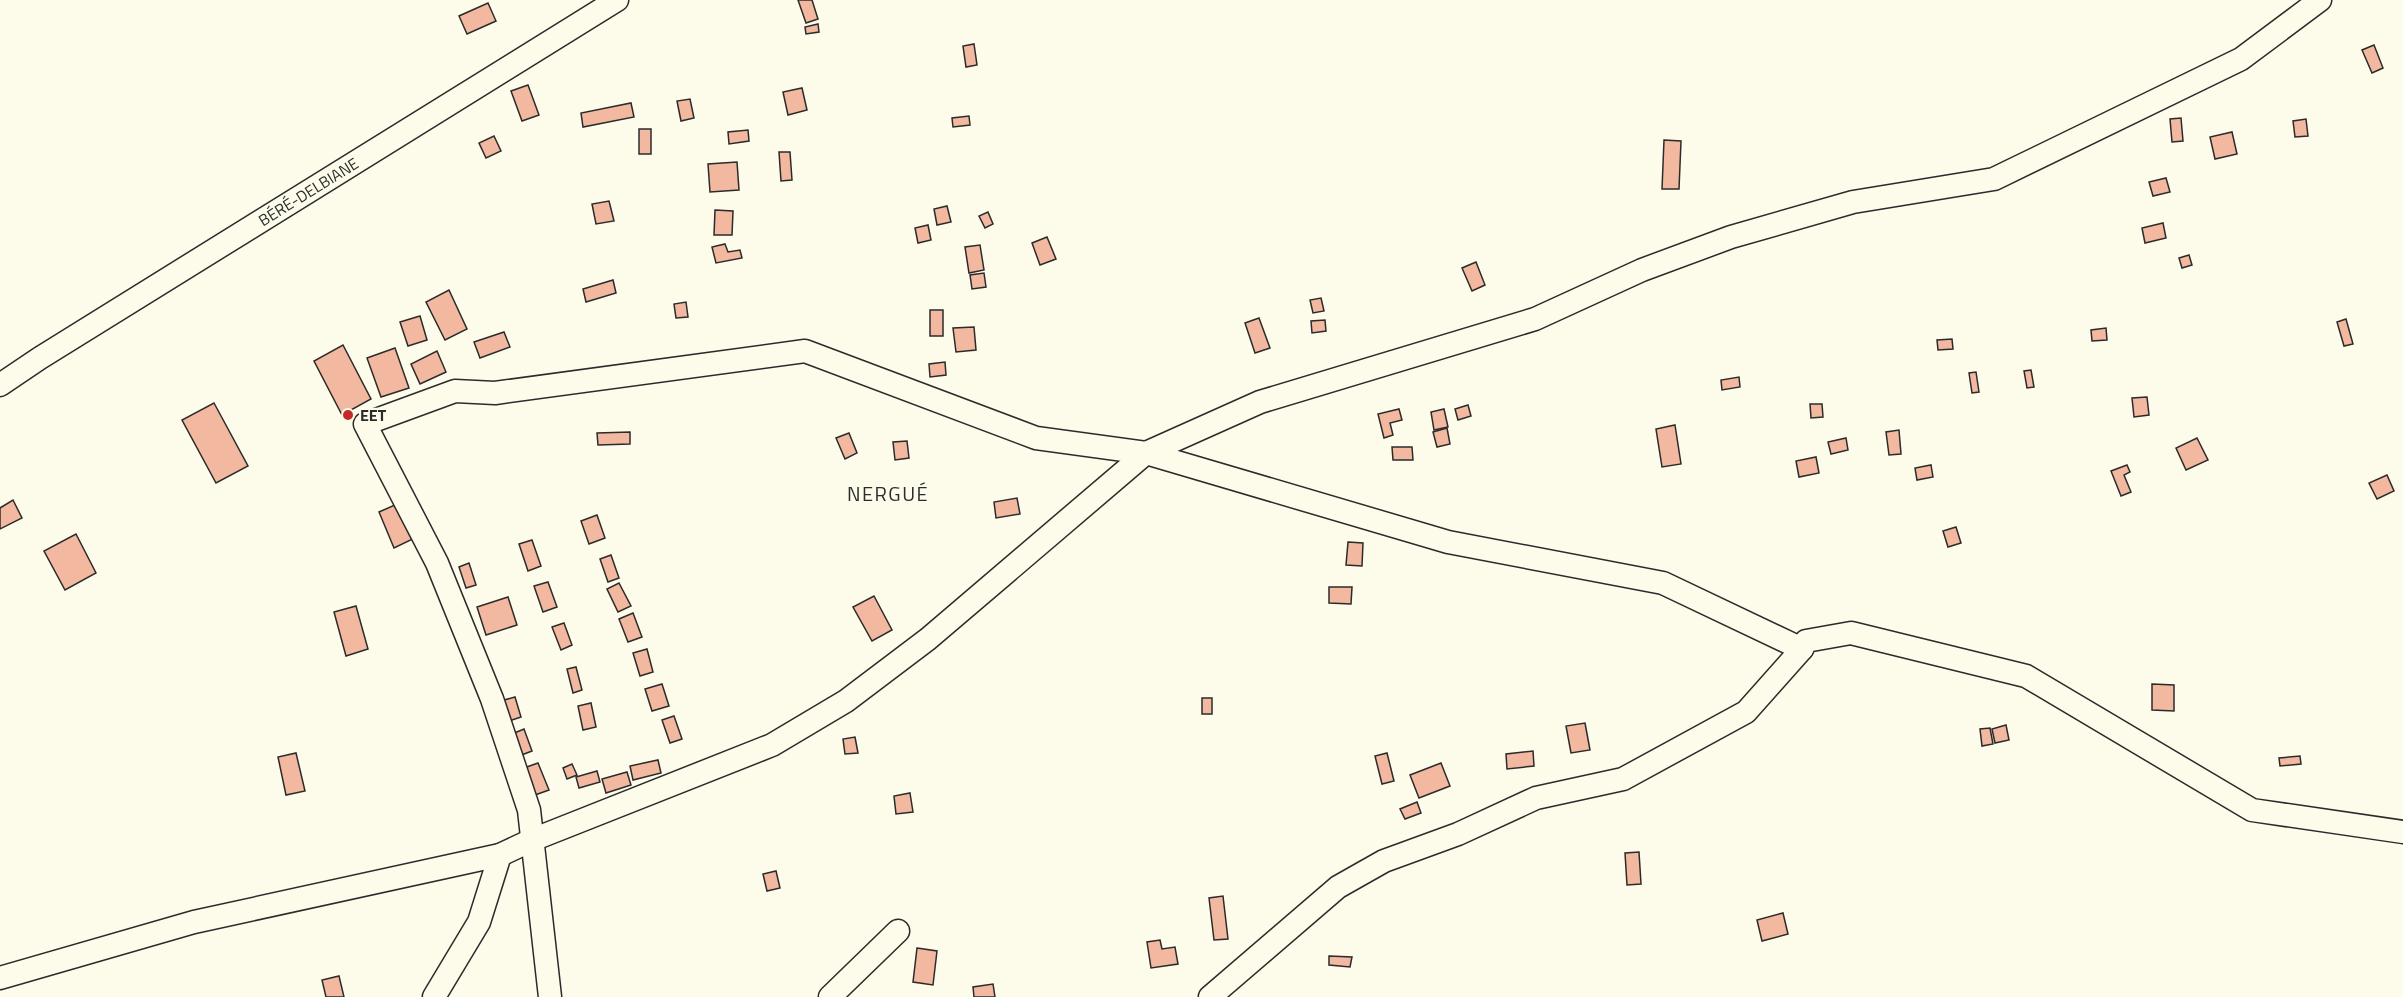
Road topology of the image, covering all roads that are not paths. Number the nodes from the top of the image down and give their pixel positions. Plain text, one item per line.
1 (617, 0) edge
2 (2320, 0) edge
3 (0, 385) edge
4 (1146, 453) junction
5 (1802, 649) junction
6 (2403, 832) edge
7 (532, 840) junction
8 (500, 855) junction
9 (898, 931) dead end
10 (0, 978) edge
11 (434, 997) edge
12 (550, 997) edge
13 (830, 997) edge
14 (1210, 997) edge

1 - 3 street, BÉRÉ-DELBIANE
2 - 4 street
4 - 5 street
4 - 7 street
4 - 7 street
5 - 6 street
5 - 14 street
7 - 8 street
7 - 12 street
8 - 10 street
8 - 11 street
9 - 13 street

